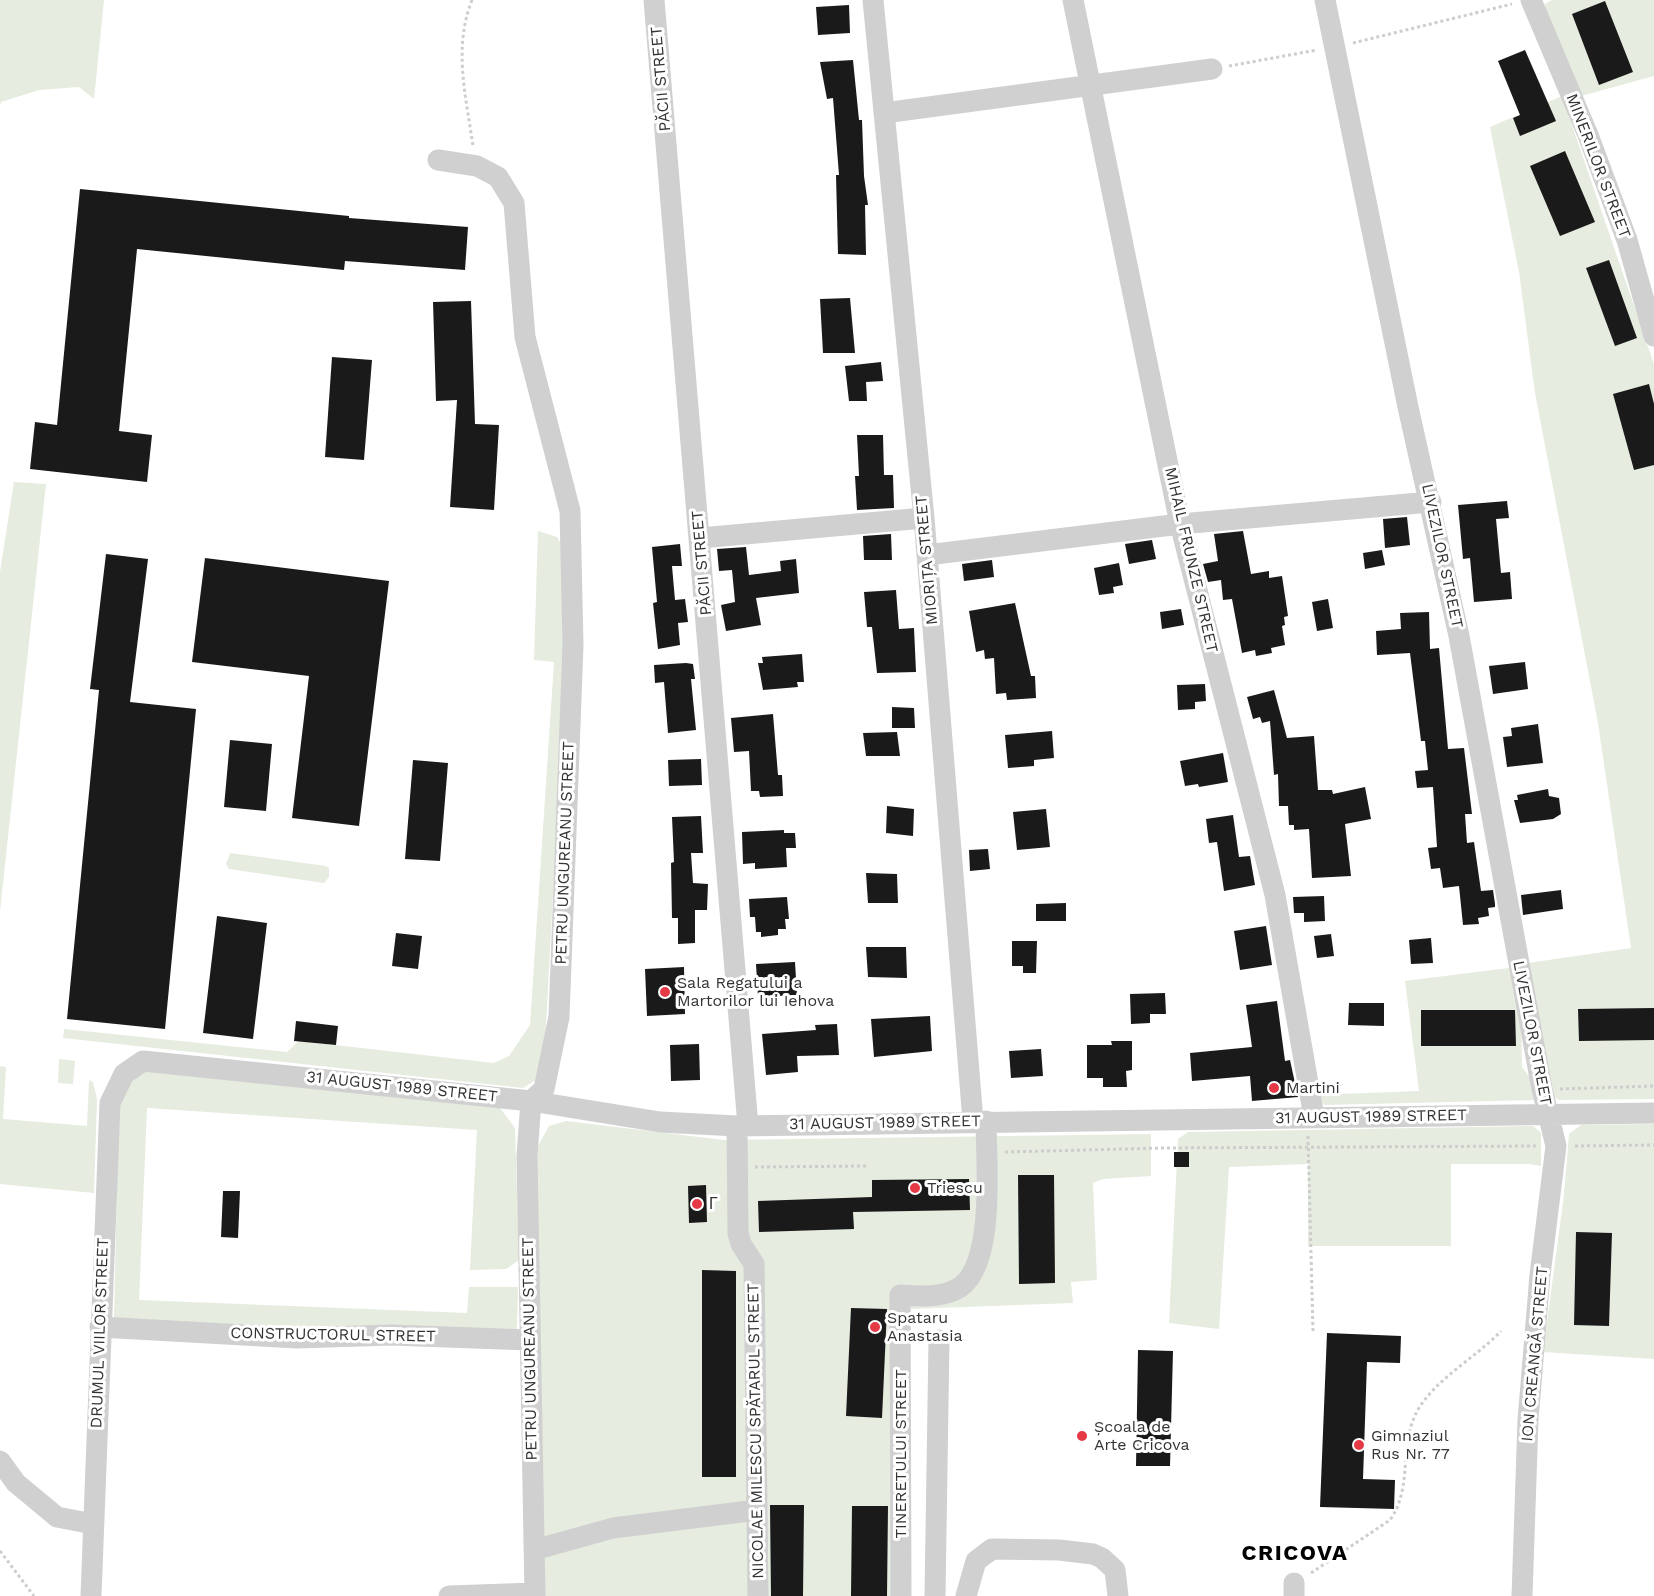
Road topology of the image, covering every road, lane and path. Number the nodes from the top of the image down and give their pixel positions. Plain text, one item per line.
1 (472, 0) edge
2 (654, 0) edge
3 (873, 0) edge
4 (1073, 0) edge
5 (1325, 0) edge
6 (1525, 1) edge
7 (1334, 47) junction
8 (1212, 69) joint
9 (1090, 86) junction
10 (884, 113) junction
11 (438, 160) dead end
12 (477, 166) junction
13 (1654, 336) edge
14 (1431, 502) junction
15 (924, 519) junction
16 (1180, 525) junction
17 (700, 538) junction
18 (927, 555) junction
19 (124, 1074) joint
20 (1654, 1086) edge
21 (1542, 1089) junction
22 (531, 1101) junction
23 (1654, 1113) edge
24 (1547, 1114) junction
25 (1311, 1117) junction
26 (979, 1121) junction
27 (743, 1126) junction
28 (1654, 1145) edge
29 (1557, 1146) junction
30 (1308, 1148) junction
31 (986, 1153) junction
32 (866, 1166) dead end
33 (738, 1167) junction
34 (100, 1327) junction
35 (1501, 1331) dead end
36 (1313, 1332) dead end
37 (529, 1340) junction
38 (939, 1340) dead end
39 (0, 1461) edge
40 (757, 1510) junction
41 (93, 1524) junction
42 (534, 1550) junction
43 (0, 1551) edge
44 (1294, 1590) edge
45 (535, 1595) edge
46 (34, 1596) edge
47 (91, 1596) edge
48 (449, 1596) edge
49 (758, 1596) edge
50 (901, 1596) edge
51 (935, 1596) edge
52 (966, 1596) edge
53 (1118, 1596) edge
54 (1522, 1596) edge

1 - 12 path
2 - 17 street, PĂCII STREET
3 - 10 street, MIORIȚA STREET
4 - 9 street, MIHAIL FRUNZE STREET
5 - 7 street, LIVEZILOR STREET
6 - 7 path
6 - 13 street, MINERILOR STREET
7 - 8 path
7 - 14 street, LIVEZILOR STREET
8 - 9 street
9 - 10 street
9 - 16 street, MIHAIL FRUNZE STREET
10 - 15 street, MIORIȚA STREET
11 - 12 street, PETRU UNGUREANU STREET
12 - 22 street, PETRU UNGUREANU STREET
14 - 16 street
14 - 21 street, LIVEZILOR STREET
15 - 17 street
15 - 18 street, MIORIȚA STREET
16 - 18 street
16 - 25 street, MIHAIL FRUNZE STREET
17 - 27 street, PĂCII STREET
18 - 26 street, MIORIȚA STREET
19 - 22 street, 31 AUGUST 1989 STREET
19 - 34 street, DRUMUL VIILOR STREET
20 - 21 path
21 - 24 street, LIVEZILOR STREET
22 - 27 street, 31 AUGUST 1989 STREET
22 - 37 street, PETRU UNGUREANU STREET
23 - 24 street, 31 AUGUST 1989 STREET
24 - 25 street, 31 AUGUST 1989 STREET
24 - 29 street, ION CREANGĂ STREET
25 - 26 street, 31 AUGUST 1989 STREET
25 - 30 path
26 - 27 street, 31 AUGUST 1989 STREET
26 - 31 street, TINERETULUI STREET
27 - 33 street, NICOLAE MILESCU SPĂTARUL STREET
28 - 29 path
29 - 30 path
29 - 54 street, ION CREANGĂ STREET
30 - 31 path
30 - 36 path
31 - 50 street, TINERETULUI STREET
32 - 33 path
33 - 40 street, NICOLAE MILESCU SPĂTARUL STREET
34 - 37 street, CONSTRUCTORUL STREET
34 - 41 street, DRUMUL VIILOR STREET
35 - 44 path
37 - 42 street, PETRU UNGUREANU STREET
38 - 51 street
39 - 41 street
40 - 42 street
40 - 49 street, NICOLAE MILESCU SPĂTARUL STREET
41 - 47 street, DRUMUL VIILOR STREET
42 - 45 street, PETRU UNGUREANU STREET
43 - 46 path
45 - 48 street
52 - 53 street

